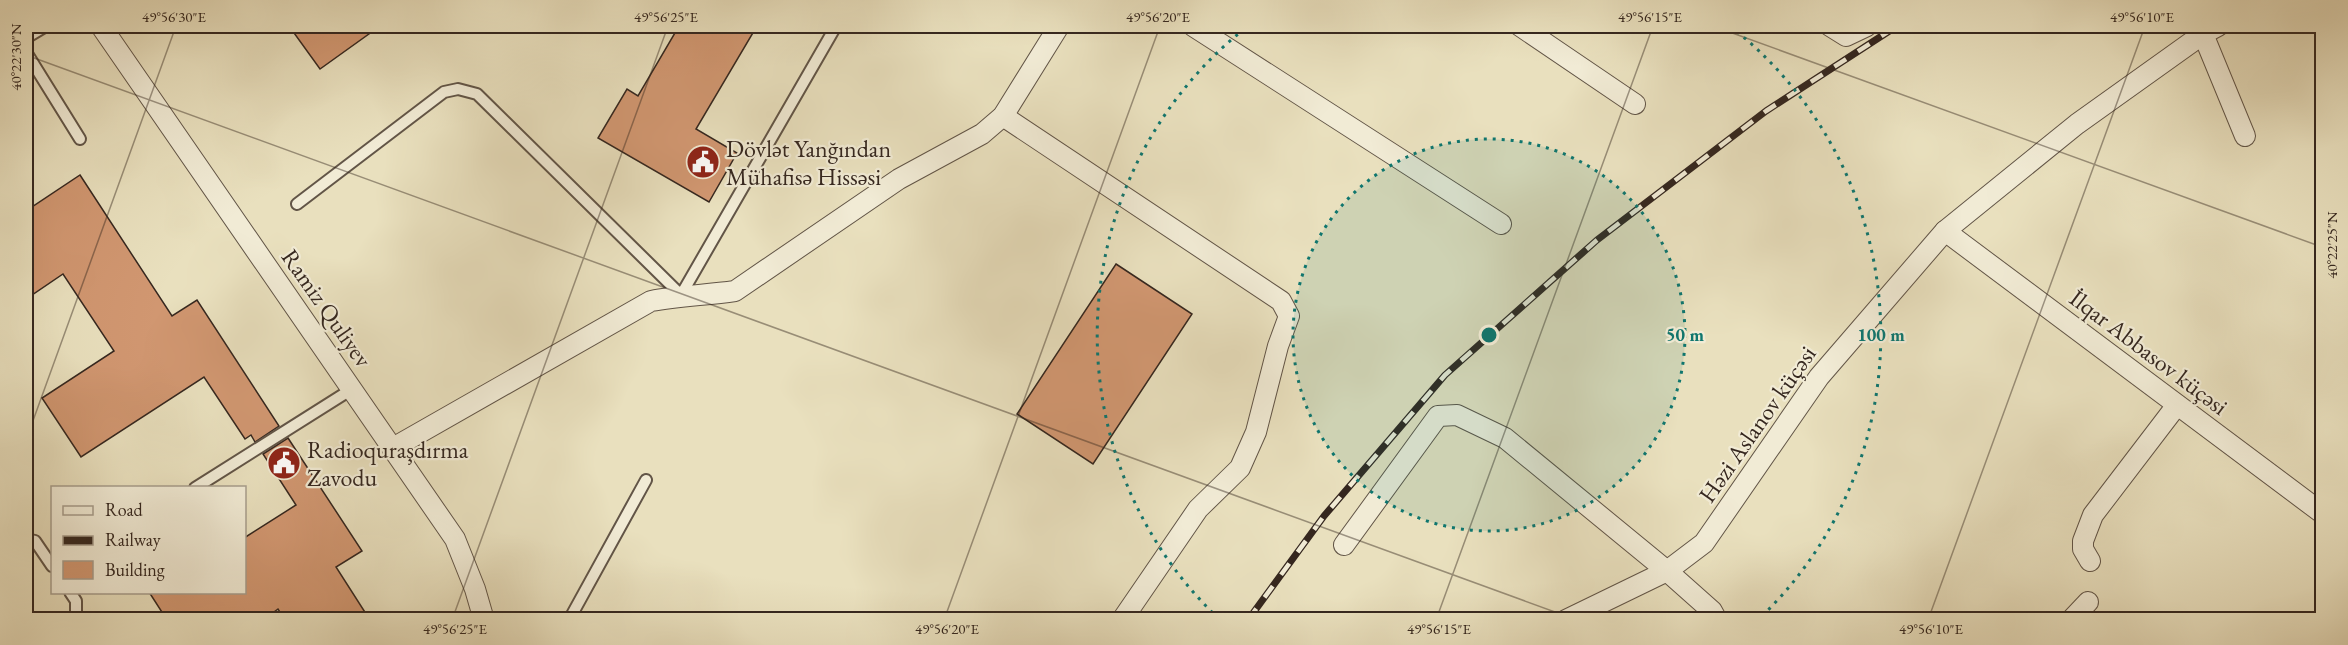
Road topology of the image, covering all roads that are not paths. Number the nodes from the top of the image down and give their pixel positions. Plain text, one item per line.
1 (46, 26) edge
2 (836, 26) edge
3 (1059, 26) edge
4 (1193, 26) edge
5 (1520, 26) edge
6 (1830, 26) edge
7 (1867, 26) edge
8 (105, 29) edge
9 (2211, 30) edge
10 (26, 38) edge
11 (26, 52) edge
12 (1635, 104) dead end
13 (1003, 116) junction
14 (2245, 136) dead end
15 (80, 139) dead end
16 (297, 204) dead end
17 (1501, 224) dead end
18 (1945, 231) junction
19 (681, 295) junction
20 (352, 389) junction
21 (2177, 405) junction
22 (393, 448) junction
23 (646, 480) dead end
24 (198, 486) edge
25 (2322, 513) edge
26 (26, 539) edge
27 (1344, 545) dead end
28 (2090, 561) dead end
29 (51, 565) edge
30 (1667, 571) junction
31 (71, 594) edge
32 (2088, 602) dead end
33 (76, 620) edge
34 (484, 620) edge
35 (569, 620) edge
36 (1122, 620) edge
37 (1566, 620) edge
38 (1717, 620) edge
39 (2071, 620) edge

1 - 10 lane
2 - 19 lane
3 - 13 street
4 - 17 street
5 - 12 street
6 - 7 street
8 - 20 street, Ramiz Quliyev
9 - 14 street
9 - 18 street, Həzi Aslanov küçəsi
11 - 15 lane
13 - 19 street
13 - 36 street
16 - 19 lane
18 - 21 street, İlqar Abbasov küçəsi
18 - 30 street, Həzi Aslanov küçəsi
19 - 22 street
20 - 22 street, Ramiz Quliyev
20 - 24 lane
21 - 25 street, İlqar Abbasov küçəsi
21 - 28 street
22 - 34 street, Ramiz Quliyev
23 - 35 lane
26 - 29 lane
27 - 30 street
30 - 37 street, Həzi Aslanov küçəsi
30 - 38 street
31 - 33 lane
32 - 39 street

